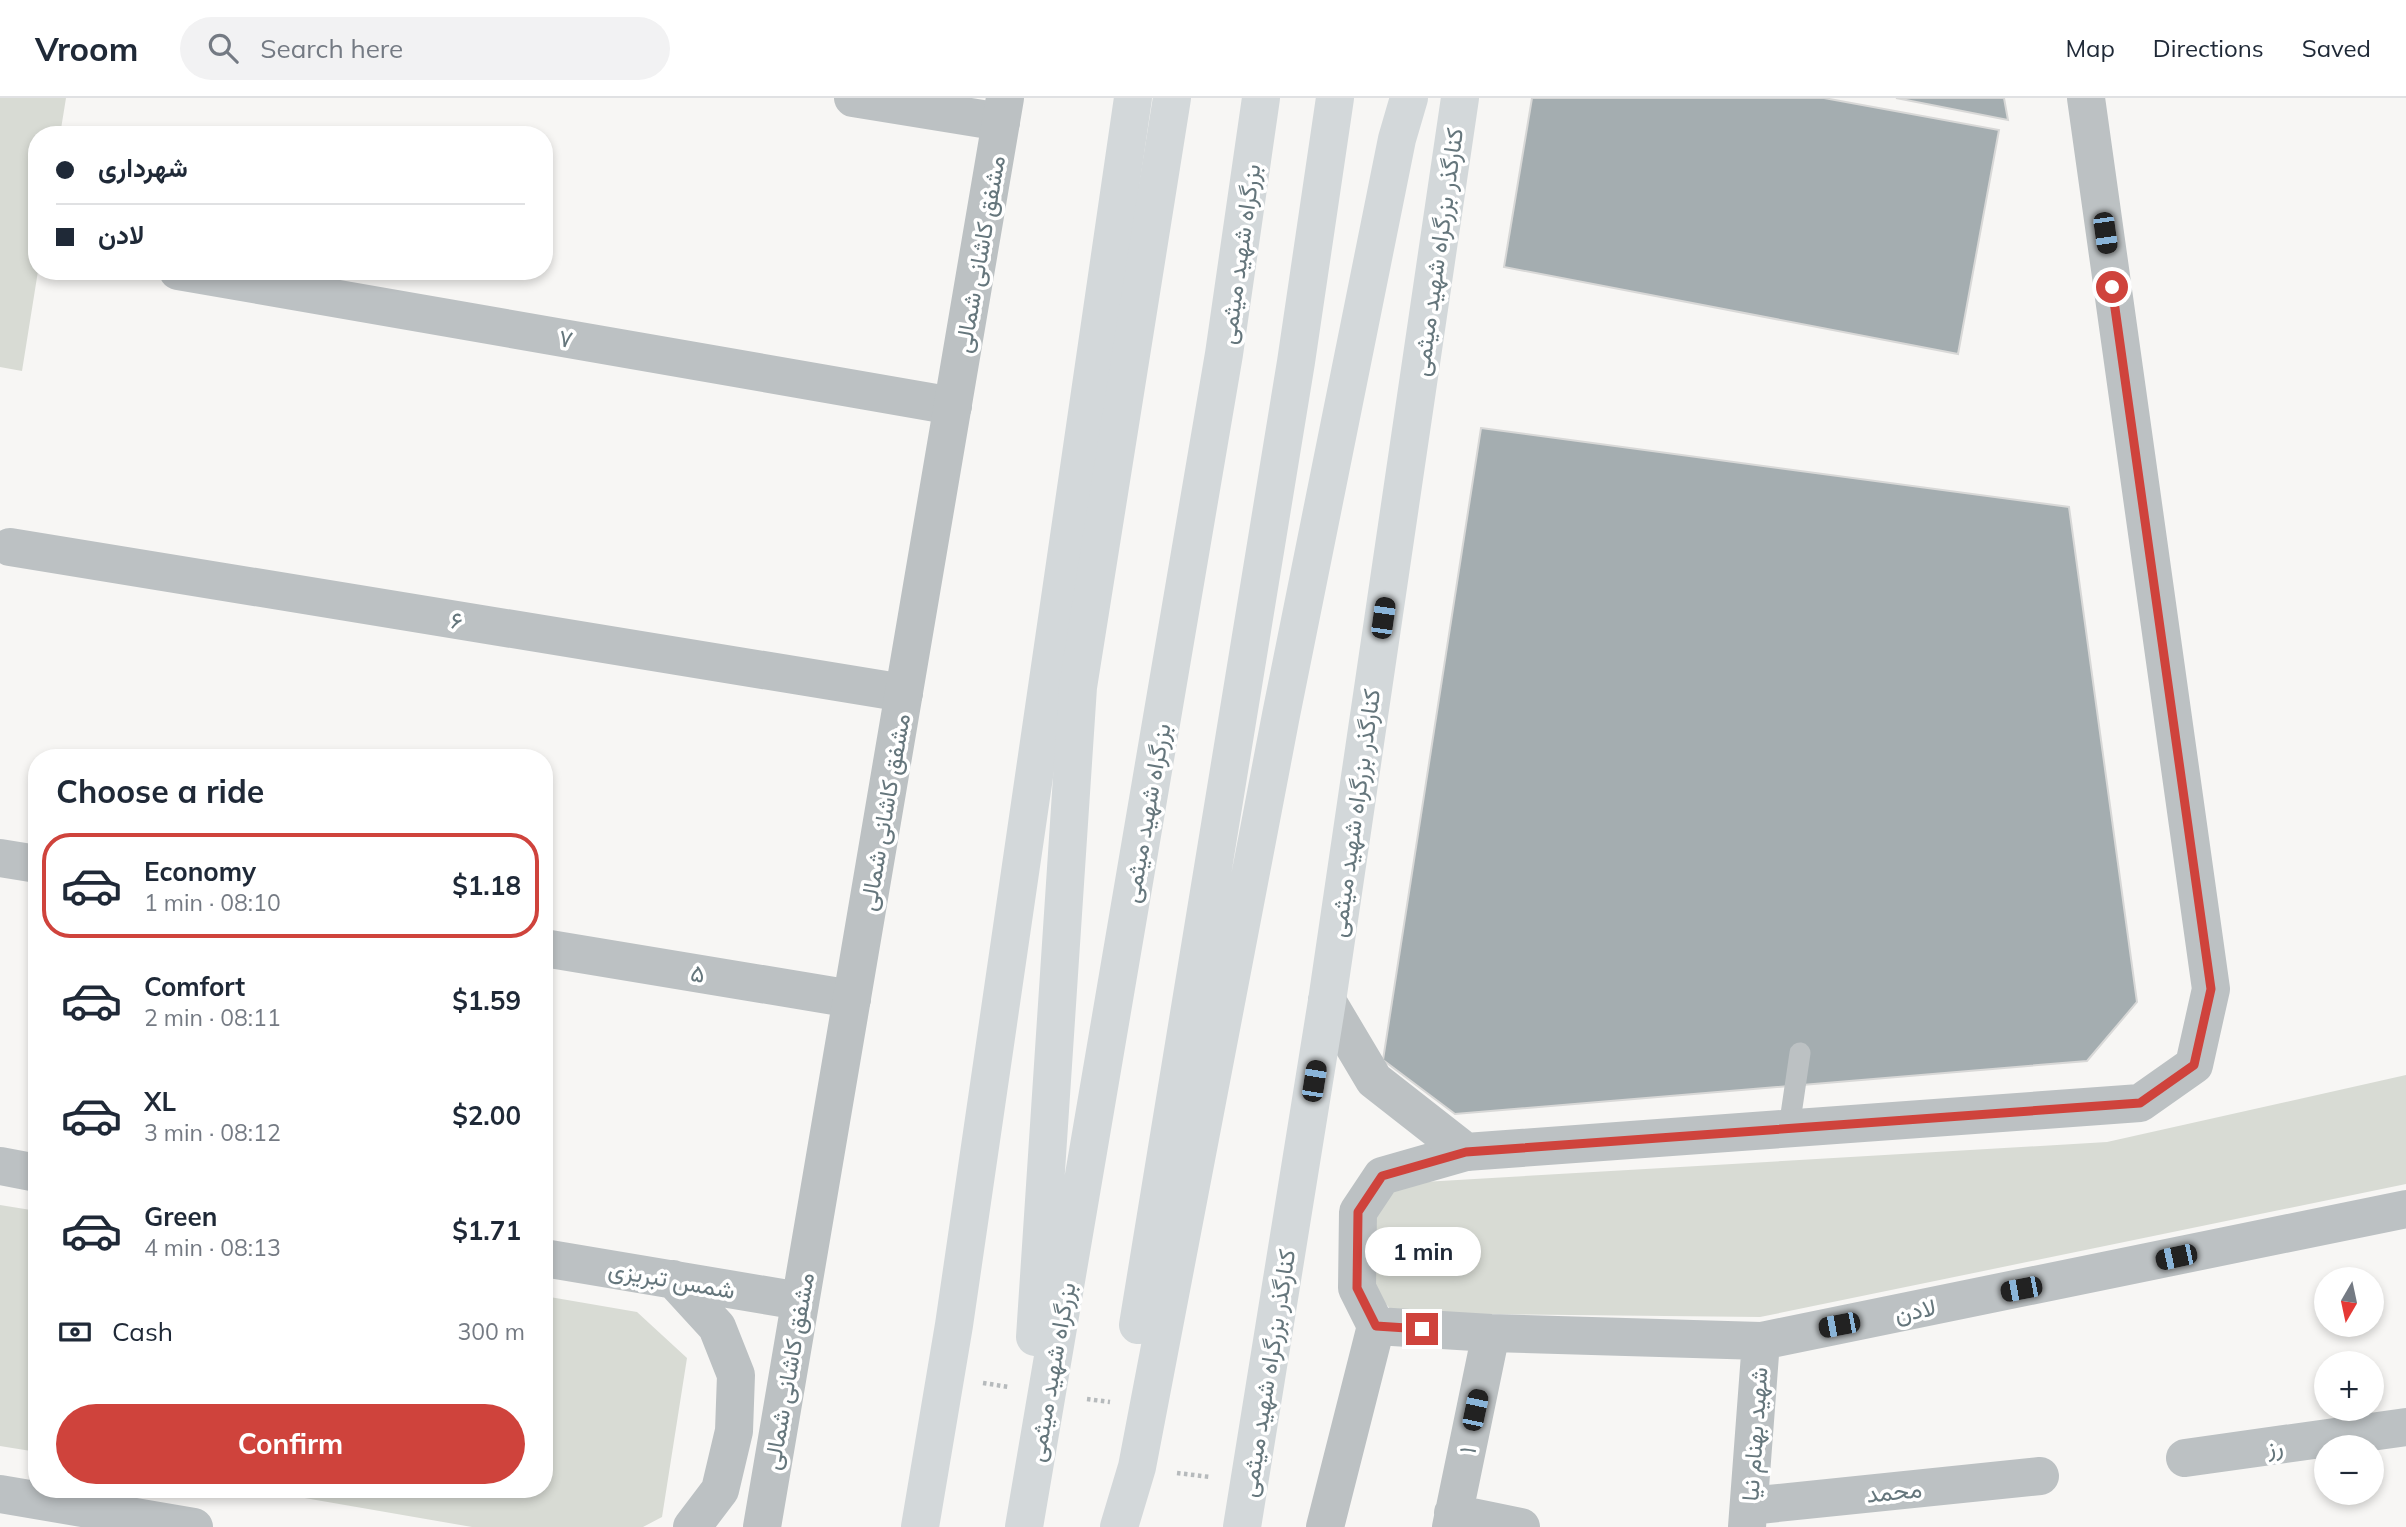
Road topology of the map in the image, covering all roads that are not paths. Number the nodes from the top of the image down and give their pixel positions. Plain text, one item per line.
1 (853, 98) edge
2 (1133, 98) edge
3 (1172, 98) edge
4 (1261, 98) edge
5 (1335, 98) edge
6 (1409, 98) edge
7 (1460, 98) edge
8 (2086, 98) edge
9 (1003, 110) edge
10 (230, 280) edge
11 (953, 406) junction
12 (9, 547) dead end
13 (904, 693) junction
14 (0, 858) edge
15 (28, 863) edge
16 (553, 949) edge
17 (852, 999) junction
18 (1327, 1001) junction
19 (1800, 1053) dead end
20 (1789, 1128) junction
21 (1466, 1152) junction
22 (0, 1166) edge
23 (28, 1171) edge
24 (2406, 1209) edge
25 (553, 1259) edge
26 (673, 1279) junction
27 (800, 1301) junction
28 (1376, 1326) junction
29 (1492, 1333) junction
30 (1761, 1341) junction
31 (2406, 1427) edge
32 (2185, 1458) dead end
33 (2040, 1476) dead end
34 (0, 1494) edge
35 (1748, 1517) edge
36 (1452, 1520) edge
37 (194, 1527) edge
38 (692, 1527) edge
39 (762, 1527) edge
40 (920, 1527) edge
41 (1017, 1527) edge
42 (1024, 1527) edge
43 (1105, 1527) edge
44 (1119, 1527) edge
45 (1242, 1527) edge
46 (1325, 1527) edge
47 (1521, 1527) edge

1 - 9 street
2 - 40 main road
3 - 41 main road
4 - 42 main road, بزرگراه شهید میثمی
5 - 43 main road
6 - 44 main road
7 - 18 main road, کنارگذر بزرگراه شهید میثمی
8 - 20 street
9 - 11 street, مشفق کاشانی شمالی
10 - 11 street, ۷
11 - 13 street, مشفق کاشانی شمالی
12 - 13 street, ۶
13 - 17 street, مشفق کاشانی شمالی
14 - 15 street
16 - 17 street, ۵
17 - 27 street, مشفق کاشانی شمالی
18 - 21 street
18 - 45 main road, کنارگذر بزرگراه شهید میثمی
19 - 20 lane
20 - 21 street
21 - 28 street
22 - 23 street
24 - 30 street, لادن
25 - 26 street, شمس تبریزی
26 - 27 street, شمس تبریزی
26 - 38 street
27 - 39 street, مشفق کاشانی شمالی
28 - 29 street, لادن
28 - 46 street
29 - 30 street, لادن
29 - 36 street, ۱
30 - 35 street, شهید بهنام نیا
31 - 32 street, رز
33 - 35 street, محمد
34 - 37 street
36 - 47 street

